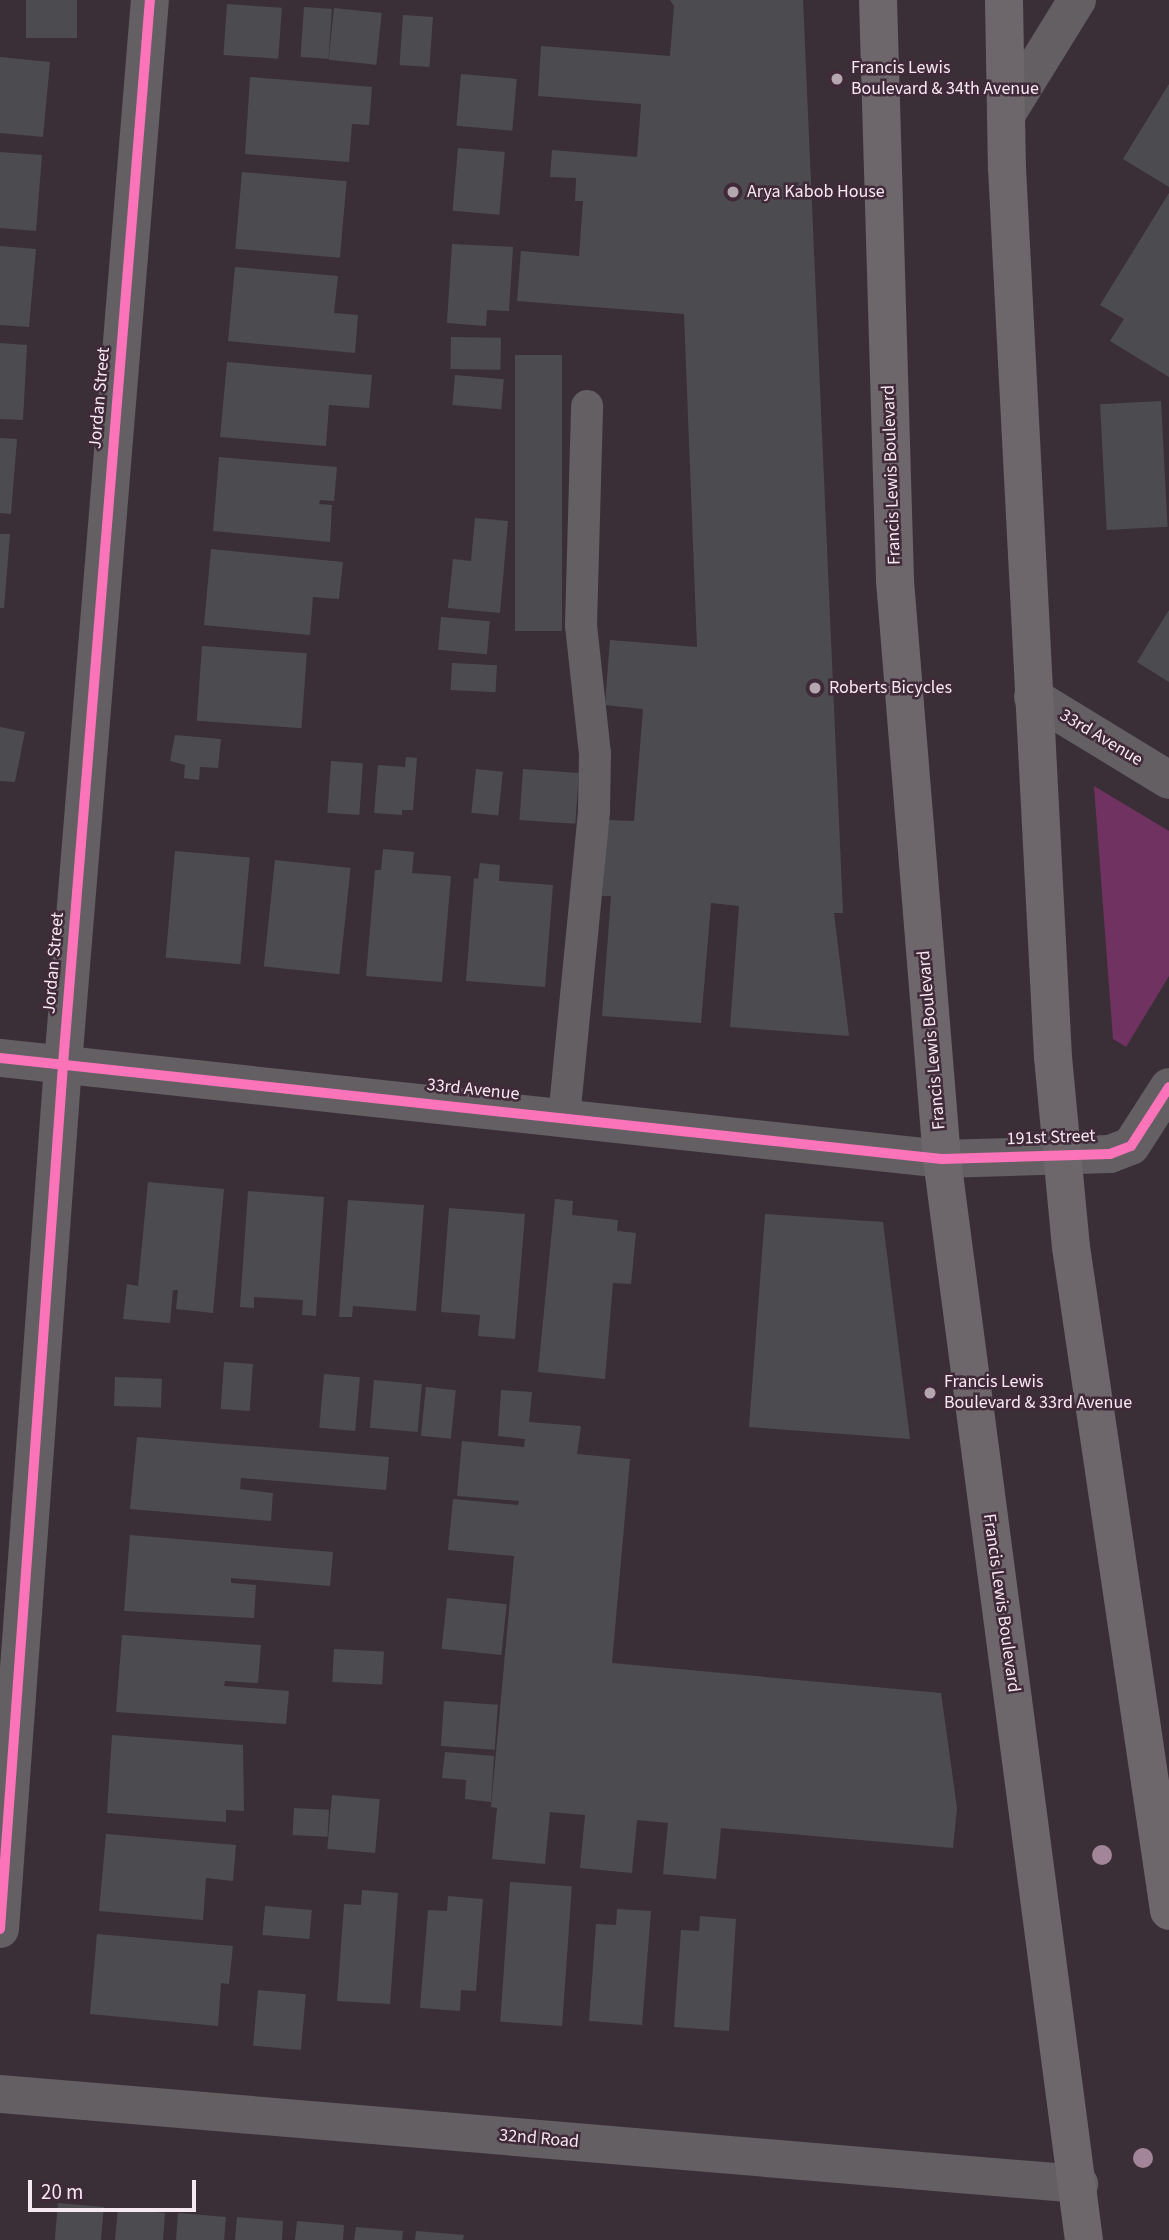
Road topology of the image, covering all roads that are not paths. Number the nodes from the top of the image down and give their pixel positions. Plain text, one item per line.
1 (150, 0) edge
2 (878, 0) edge
3 (1004, 0) edge
4 (1077, 0) edge
5 (1006, 115) junction
6 (587, 406) dead end
7 (1033, 697) junction
8 (1169, 780) edge
9 (0, 1058) edge
10 (63, 1064) junction
11 (1169, 1087) edge
12 (564, 1118) junction
13 (1061, 1155) junction
14 (942, 1158) junction
15 (1169, 1911) edge
16 (0, 1930) edge
17 (0, 2094) edge
18 (1079, 2184) junction
19 (1084, 2240) edge

1 - 10 street, Jordan Street
2 - 14 main road, Francis Lewis Boulevard
3 - 5 main road
4 - 5 street
5 - 7 main road
6 - 12 lane
7 - 8 street, 33rd Avenue
7 - 13 main road
9 - 10 street, 33rd Avenue
10 - 12 street, 33rd Avenue
10 - 16 street, Jordan Street
11 - 13 street, 191st Street
12 - 14 street, 33rd Avenue
13 - 14 street, 191st Street
13 - 15 main road
14 - 18 main road, Francis Lewis Boulevard
17 - 18 street, 32nd Road
18 - 19 main road, Francis Lewis Boulevard

